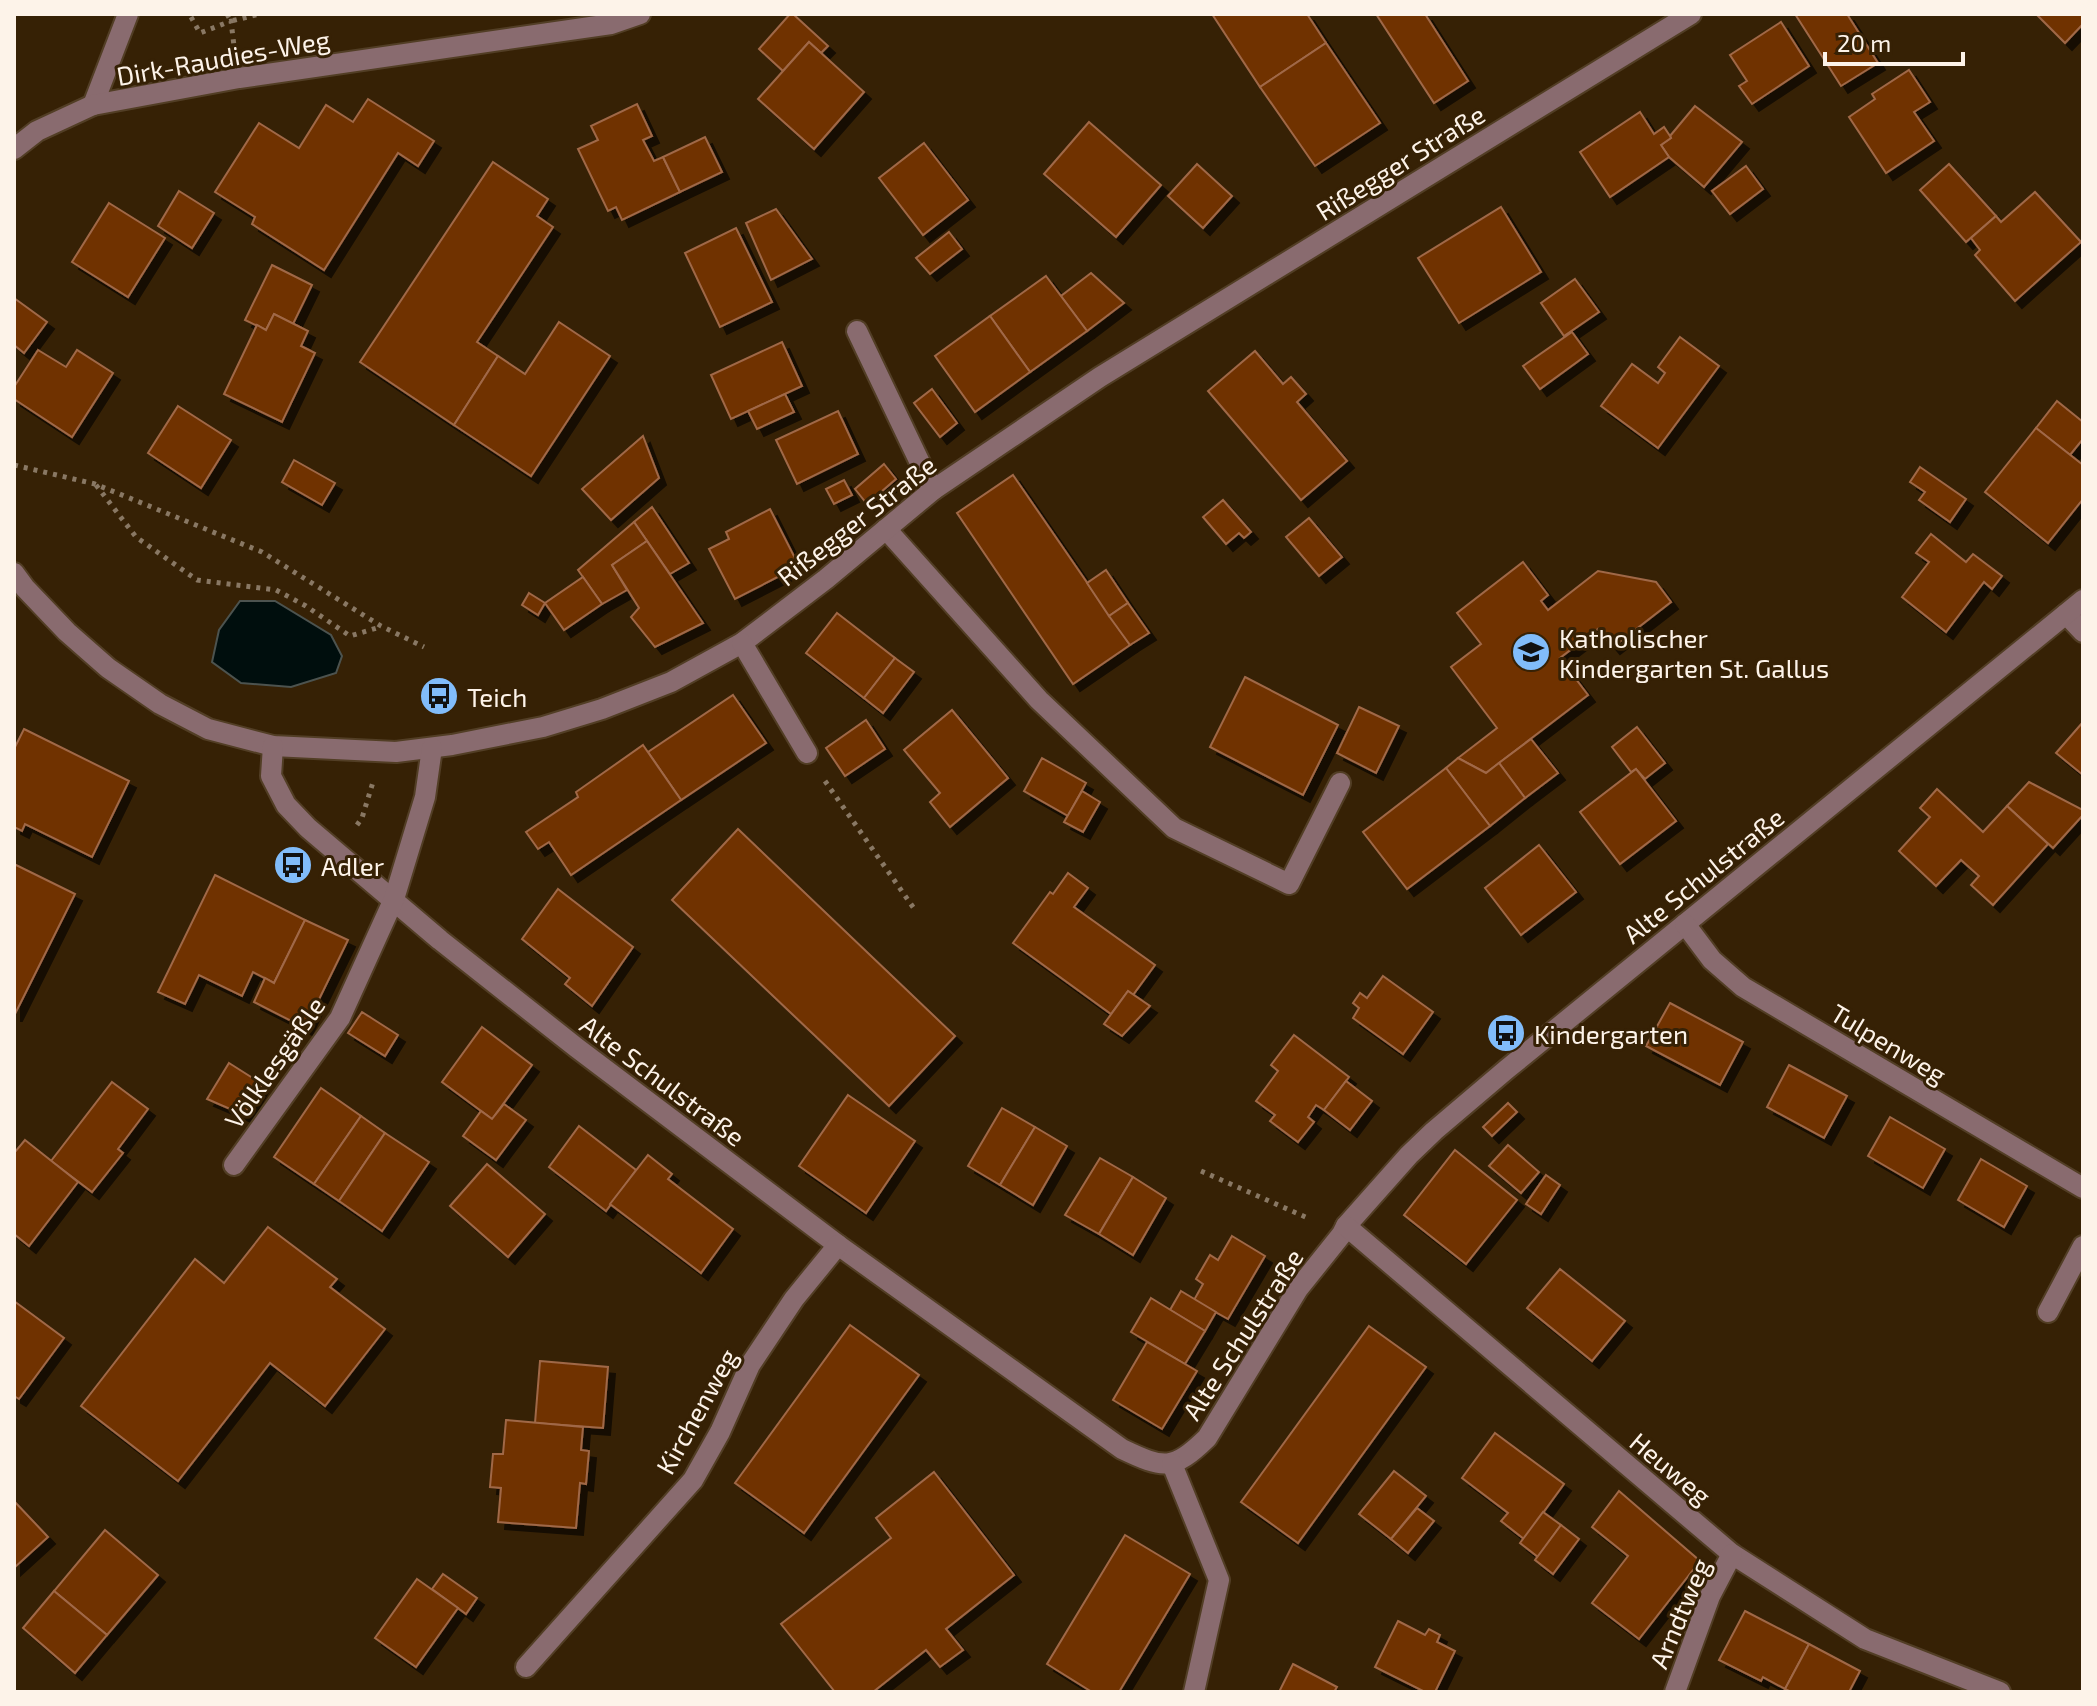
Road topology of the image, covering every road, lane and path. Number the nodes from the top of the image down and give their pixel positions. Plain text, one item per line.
1 (128, 14) edge
2 (227, 14) edge
3 (260, 14) edge
4 (640, 14) edge
5 (1691, 14) edge
6 (191, 17) dead end
7 (231, 21) junction
8 (93, 105) junction
9 (14, 149) edge
10 (857, 331) dead end
11 (14, 465) edge
12 (95, 484) junction
13 (933, 490) junction
14 (886, 529) junction
15 (14, 573) edge
16 (2083, 600) edge
17 (2066, 614) junction
18 (381, 626) junction
19 (2083, 632) edge
20 (742, 643) junction
21 (424, 647) dead end
22 (273, 746) junction
23 (432, 748) junction
24 (378, 752) junction
25 (807, 753) joint
26 (1340, 783) dead end
27 (336, 851) junction
28 (394, 899) junction
29 (915, 910) dead end
30 (1685, 924) junction
31 (234, 1165) dead end
32 (1201, 1171) dead end
33 (2083, 1188) edge
34 (1344, 1230) junction
35 (838, 1245) junction
36 (2083, 1246) edge
37 (2048, 1312) dead end
38 (1172, 1464) junction
39 (1732, 1554) junction
40 (526, 1667) dead end
41 (1194, 1692) edge
42 (1675, 1692) edge
43 (2000, 1692) edge

1 - 8 street
2 - 7 path
3 - 7 path
4 - 8 street, Dirk-Raudies-Weg
5 - 13 street, Rißegger Straße
6 - 7 path
8 - 9 street, Dirk-Raudies-Weg
10 - 13 street
11 - 12 path
12 - 18 path
12 - 18 path
13 - 14 street, Rißegger Straße
14 - 20 street, Rißegger Straße
14 - 26 street
15 - 22 street, Rißegger Straße
16 - 17 street, Alte Schulstraße
17 - 19 street
17 - 30 street, Alte Schulstraße
18 - 21 path
20 - 23 street, Rißegger Straße
20 - 25 street
22 - 24 street, Rißegger Straße
22 - 27 street, Alte Schulstraße
23 - 24 street, Rißegger Straße
23 - 28 street
24 - 27 path
25 - 29 path
27 - 28 street, Alte Schulstraße
28 - 31 street, Völklesgäßle
28 - 35 street, Alte Schulstraße
30 - 33 street, Tulpenweg
30 - 34 street, Alte Schulstraße
32 - 34 path
34 - 38 street, Alte Schulstraße
34 - 39 street, Heuweg
35 - 38 street, Alte Schulstraße
35 - 40 street, Kirchenweg
36 - 37 street
38 - 41 street
39 - 42 street, Arndtweg
39 - 43 street, Heuweg

